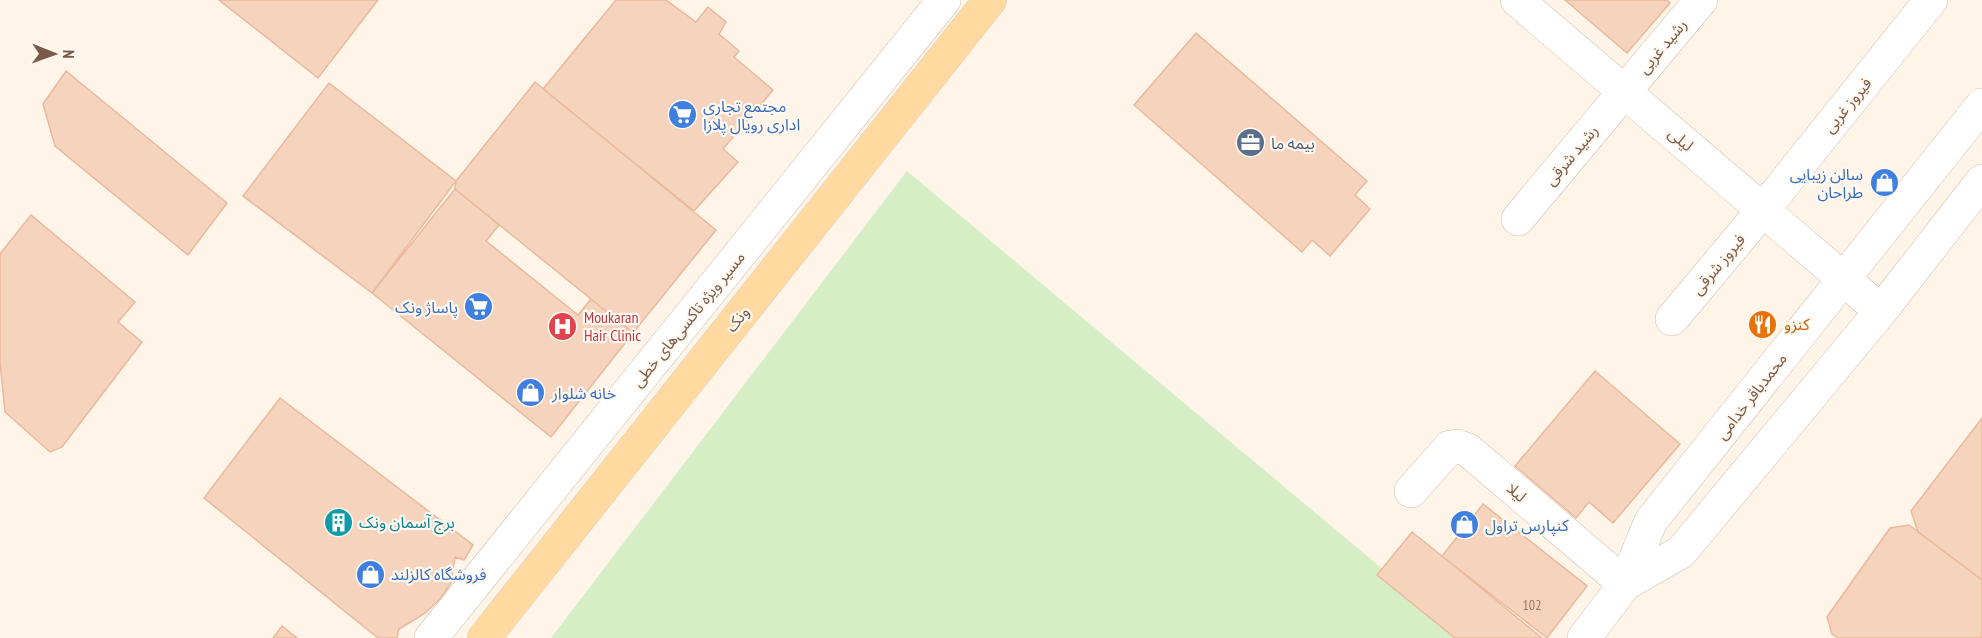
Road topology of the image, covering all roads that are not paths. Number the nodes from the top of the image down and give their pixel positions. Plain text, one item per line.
1 (944, 0) edge
2 (990, 0) edge
3 (1517, 0) edge
4 (1701, 0) edge
5 (1931, 0) edge
6 (1624, 92) junction
7 (1982, 105) edge
8 (1982, 181) edge
9 (1763, 210) junction
10 (1518, 219) dead end
11 (1845, 278) junction
12 (1881, 311) junction
13 (1672, 319) dead end
14 (1411, 491) dead end
15 (1625, 584) junction
16 (431, 638) edge
17 (484, 638) edge
18 (1584, 638) edge

1 - 16 street, مسیر ویژه تاکسی‌های خطی
2 - 17 main road, ونک
3 - 6 street, لیلی
4 - 6 street, رشید غربی
5 - 9 street, فیروز غربی
6 - 9 street, لیلی
6 - 10 street, رشید شرقی
7 - 11 street, محمدباقر خدامی
8 - 12 street, محمدباقر خدامی
9 - 11 street, لیلی
9 - 13 street, فیروز شرقی
11 - 12 street, لیلی
11 - 15 street, محمدباقر خدامی
12 - 15 street, محمدباقر خدامی
14 - 15 street, لیلا
15 - 18 street, محمدباقر خدامی

